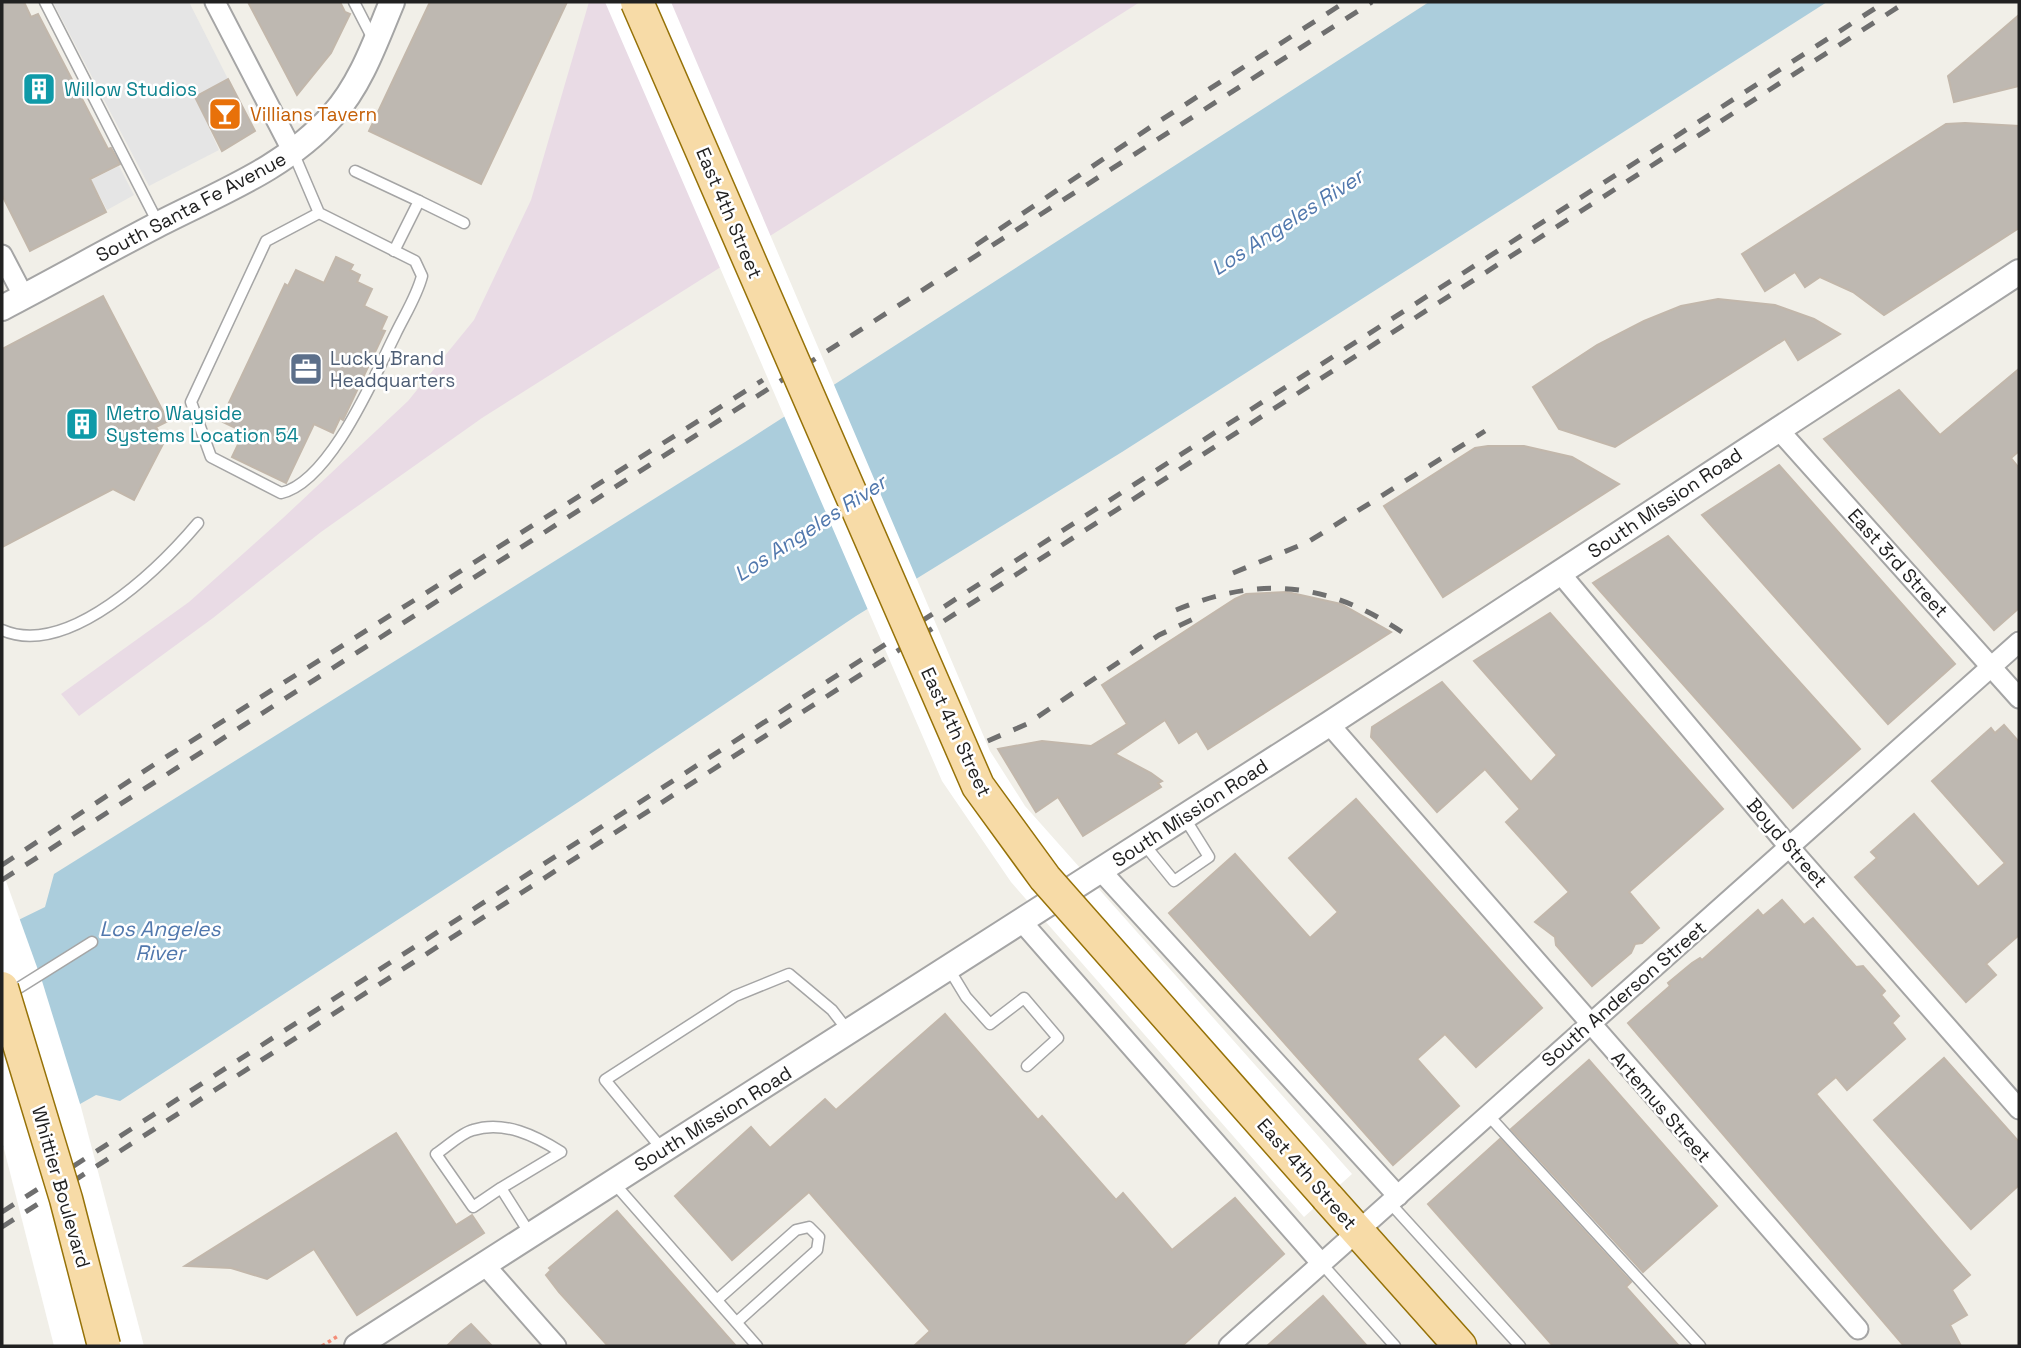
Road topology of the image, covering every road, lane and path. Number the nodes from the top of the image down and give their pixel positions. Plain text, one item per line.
1 (45, 2) edge
2 (215, 2) edge
3 (354, 2) edge
4 (392, 2) edge
5 (637, 2) edge
6 (374, 42) junction
7 (293, 152) junction
8 (355, 171) dead end
9 (419, 201) junction
10 (319, 213) junction
11 (464, 223) dead end
12 (159, 224) junction
13 (394, 251) junction
14 (2, 256) edge
15 (2016, 281) edge
16 (13, 303) edge
17 (1777, 428) junction
18 (198, 523) dead end
19 (1560, 573) junction
20 (2, 630) edge
21 (2019, 642) edge
22 (1992, 667) junction
23 (2019, 698) edge
24 (1329, 724) junction
25 (1184, 817) junction
26 (1143, 843) junction
27 (1790, 848) junction
28 (1101, 870) junction
29 (1022, 922) junction
30 (92, 942) dead end
31 (948, 969) junction
32 (2, 988) edge
33 (2, 999) edge
34 (1589, 1025) junction
35 (849, 1033) junction
36 (1027, 1066) dead end
37 (2019, 1109) edge
38 (1488, 1115) junction
39 (663, 1150) junction
40 (613, 1182) junction
41 (501, 1188) junction
42 (1394, 1199) junction
43 (1358, 1232) junction
44 (530, 1234) junction
45 (483, 1263) junction
46 (1322, 1264) junction
47 (718, 1299) junction
48 (738, 1321) junction
49 (1858, 1329) dead end
50 (1239, 1343) edge
51 (104, 1346) edge
52 (357, 1346) edge
53 (556, 1346) edge
54 (757, 1346) edge
55 (1395, 1346) edge
56 (1460, 1346) edge
57 (1520, 1346) edge
58 (1700, 1346) edge

1 - 12 lane
2 - 7 street
3 - 6 lane
4 - 6 street, South Santa Fe Avenue
5 - 43 main road, East 4th Street, bridge
6 - 7 street, South Santa Fe Avenue
7 - 10 lane
7 - 12 street, South Santa Fe Avenue
8 - 9 lane
9 - 11 lane
9 - 13 lane
10 - 13 lane
10 - 13 lane
12 - 16 street, South Santa Fe Avenue
14 - 16 street
15 - 17 street, South Mission Road
17 - 19 street, South Mission Road
17 - 22 street, East 3rd Street
18 - 20 lane
19 - 24 street, South Mission Road
19 - 27 street, Boyd Street
21 - 22 street, South Anderson Street
22 - 23 street, East 3rd Street
22 - 27 street, South Anderson Street
24 - 25 street, South Mission Road
24 - 34 street, Artemus Street
25 - 26 street, South Mission Road
25 - 26 lane
26 - 28 street, South Mission Road
27 - 34 street, South Anderson Street
27 - 37 street, Boyd Street
28 - 29 street, South Mission Road
28 - 42 street
29 - 31 street, South Mission Road
29 - 46 street
30 - 33 lane
31 - 35 street, South Mission Road
31 - 36 lane
32 - 51 main road, Whittier Boulevard, bridge
34 - 38 street, South Anderson Street
34 - 49 street, Artemus Street
35 - 39 street, South Mission Road
35 - 39 lane
38 - 42 street, South Anderson Street
38 - 58 lane
39 - 40 street, South Mission Road
40 - 44 street, South Mission Road
40 - 47 lane
41 - 41 lane
41 - 44 lane
42 - 43 street, South Anderson Street
42 - 57 lane
43 - 46 street, South Anderson Street
43 - 56 main road, East 4th Street
44 - 45 street, South Mission Road
45 - 52 street, South Mission Road
45 - 53 street
46 - 50 street, South Anderson Street
46 - 55 lane
47 - 48 lane
47 - 48 lane
48 - 54 lane

